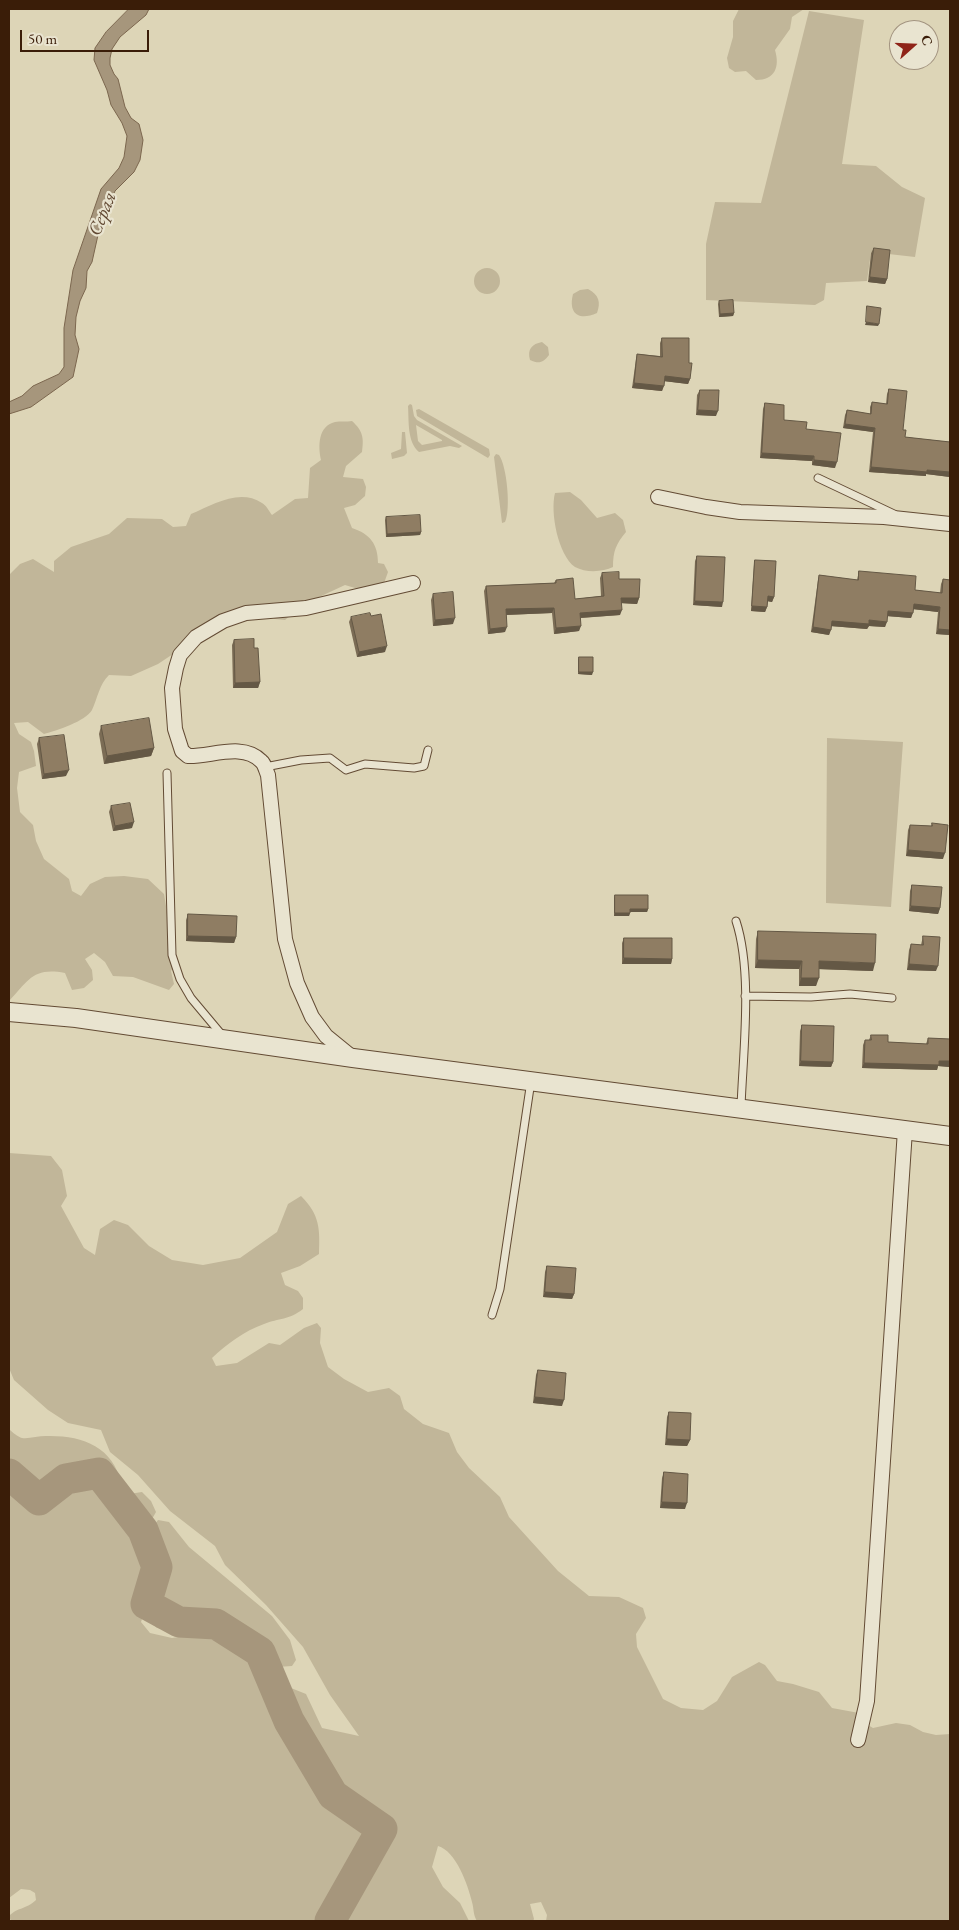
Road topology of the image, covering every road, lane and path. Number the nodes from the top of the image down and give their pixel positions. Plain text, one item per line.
1 (818, 478) dead end
2 (658, 497) dead end
3 (906, 519) junction
4 (950, 524) edge
5 (413, 582) dead end
6 (428, 750) dead end
7 (265, 767) junction
8 (166, 773) dead end
9 (736, 921) dead end
10 (745, 996) junction
11 (892, 998) dead end
12 (9, 1012) edge
13 (225, 1038) junction
14 (352, 1058) junction
15 (531, 1081) junction
16 (741, 1108) junction
17 (905, 1130) junction
18 (950, 1136) edge
19 (492, 1315) dead end
20 (858, 1740) dead end

1 - 3 lane
2 - 3 street
3 - 4 street
5 - 7 street
6 - 7 lane
7 - 14 street
8 - 13 lane
9 - 10 lane
10 - 11 lane
10 - 16 lane
12 - 13 street
13 - 14 street
14 - 15 street
15 - 16 street
15 - 19 lane
16 - 17 street
17 - 18 street
17 - 20 street

